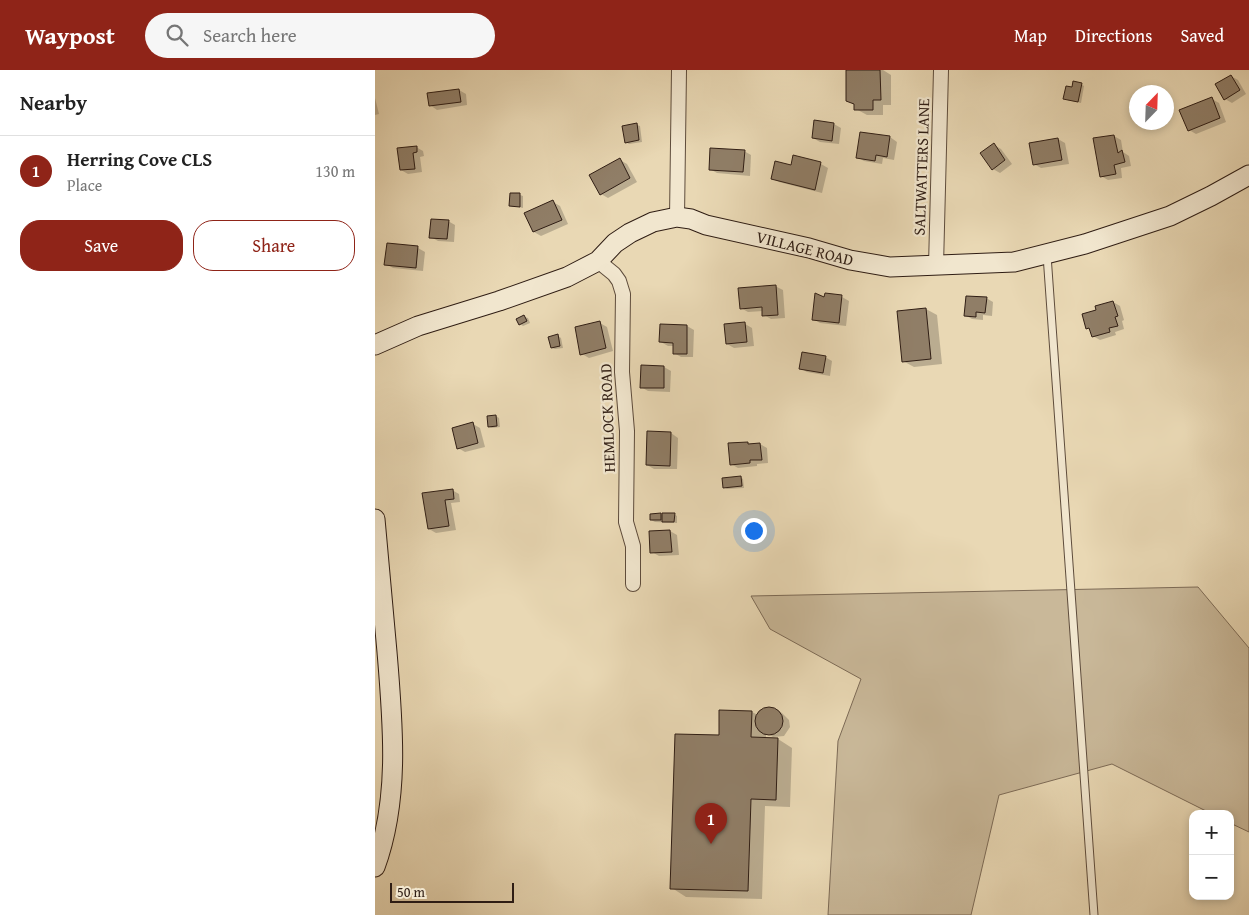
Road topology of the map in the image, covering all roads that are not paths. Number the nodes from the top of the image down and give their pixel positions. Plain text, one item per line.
1 (679, 70) edge
2 (941, 70) edge
3 (1249, 175) edge
4 (677, 217) junction
5 (1047, 255) junction
6 (598, 261) junction
7 (935, 266) junction
8 (375, 345) edge
9 (375, 519) edge
10 (633, 584) dead end
11 (375, 867) edge
12 (1093, 915) edge

1 - 4 street
2 - 7 street, SALTWATTERS LANE
3 - 5 street, VILLAGE ROAD
4 - 6 street, VILLAGE ROAD
4 - 7 street, VILLAGE ROAD
5 - 7 street, VILLAGE ROAD
5 - 12 lane
6 - 8 street, VILLAGE ROAD
6 - 10 street, HEMLOCK ROAD
9 - 11 street

